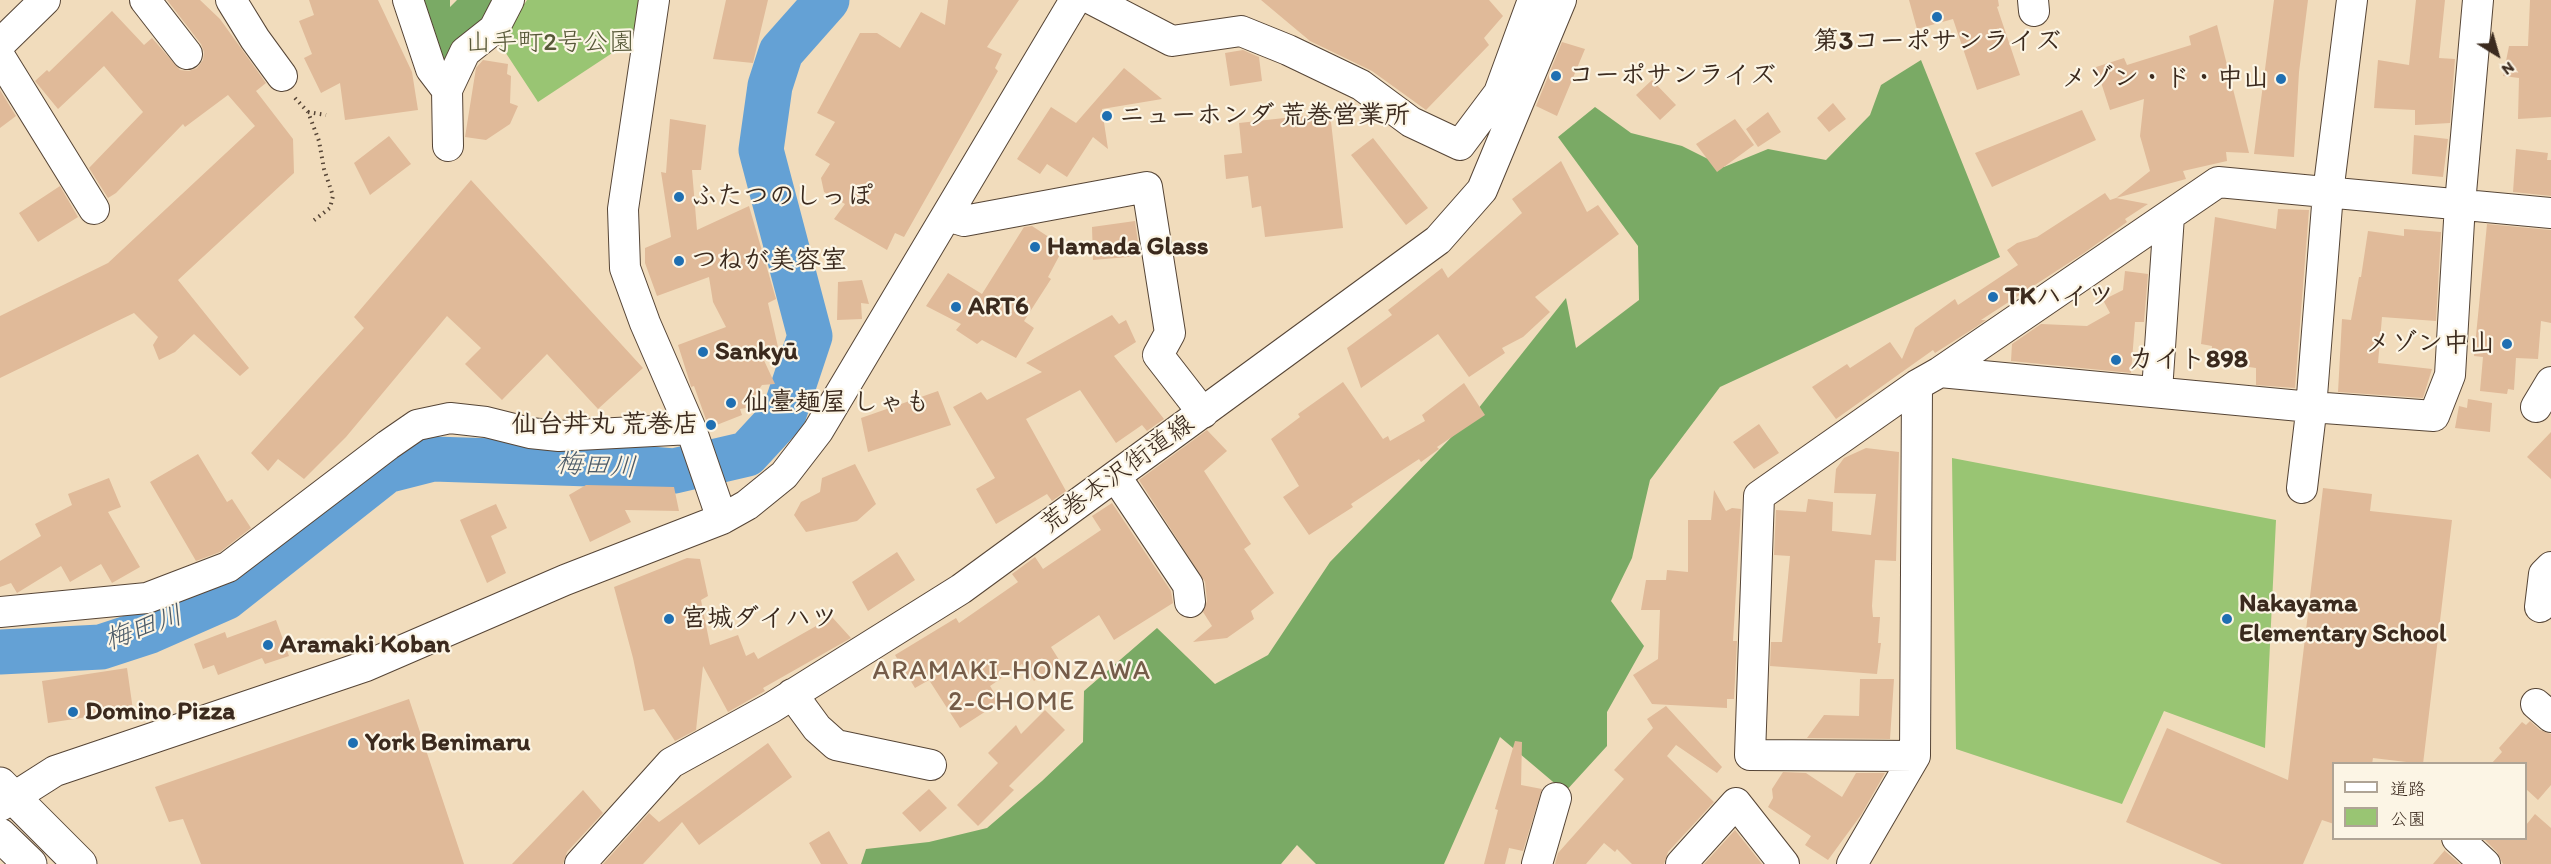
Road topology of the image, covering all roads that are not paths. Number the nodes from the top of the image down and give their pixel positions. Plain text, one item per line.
1 (45, 0) edge
2 (145, 0) edge
3 (231, 0) edge
4 (408, 0) edge
5 (509, 0) edge
6 (654, 0) edge
7 (1075, 0) edge
8 (1094, 0) edge
9 (1533, 0) edge
10 (1561, 0) edge
11 (2352, 0) edge
12 (2478, 0) edge
13 (0, 44) edge
14 (187, 54) dead end
15 (0, 57) edge
16 (282, 76) road end
17 (447, 90) junction
18 (448, 146) dead end
19 (2328, 193) junction
20 (2460, 204) junction
21 (94, 208) dead end
22 (2551, 213) edge
23 (947, 216) junction
24 (2169, 216) junction
25 (1928, 379) junction
26 (2157, 391) junction
27 (2310, 407) junction
28 (1203, 413) junction
29 (692, 430) junction
30 (1116, 477) junction
31 (2302, 488) dead end
32 (722, 519) junction
33 (2551, 567) edge
34 (1190, 602) dead end
35 (2540, 607) dead end
36 (0, 612) edge
37 (792, 694) junction
38 (1915, 756) junction
39 (931, 765) dead end
40 (4, 795) edge
41 (1556, 798) dead end
42 (0, 836) edge
43 (2459, 840) edge
44 (30, 864) edge
45 (80, 864) edge
46 (580, 864) edge
47 (1537, 864) edge
48 (1681, 864) edge
49 (1784, 864) edge
50 (1852, 864) edge
51 (2485, 864) edge

1 - 13 street
2 - 14 street
3 - 16 street
4 - 17 street
5 - 17 street
6 - 29 street
7 - 23 street
8 - 9 street
10 - 28 street, 荒巻本沢街道線
11 - 19 street
12 - 20 street
15 - 21 street
17 - 18 street
19 - 20 street
19 - 24 street
19 - 27 street
20 - 22 street
20 - 27 street
23 - 28 street
23 - 32 street
24 - 25 street
24 - 26 street
25 - 26 street
25 - 38 street
25 - 38 street
26 - 27 street
27 - 31 street
28 - 30 street, 荒巻本沢街道線
29 - 32 street
29 - 36 street
30 - 34 street
30 - 37 street, 荒巻本沢街道線
32 - 40 street
33 - 35 street
37 - 39 street
37 - 46 street, 荒巻本沢街道線
38 - 50 street
40 - 45 main road
41 - 47 street
42 - 44 main road
43 - 51 street
48 - 49 street

